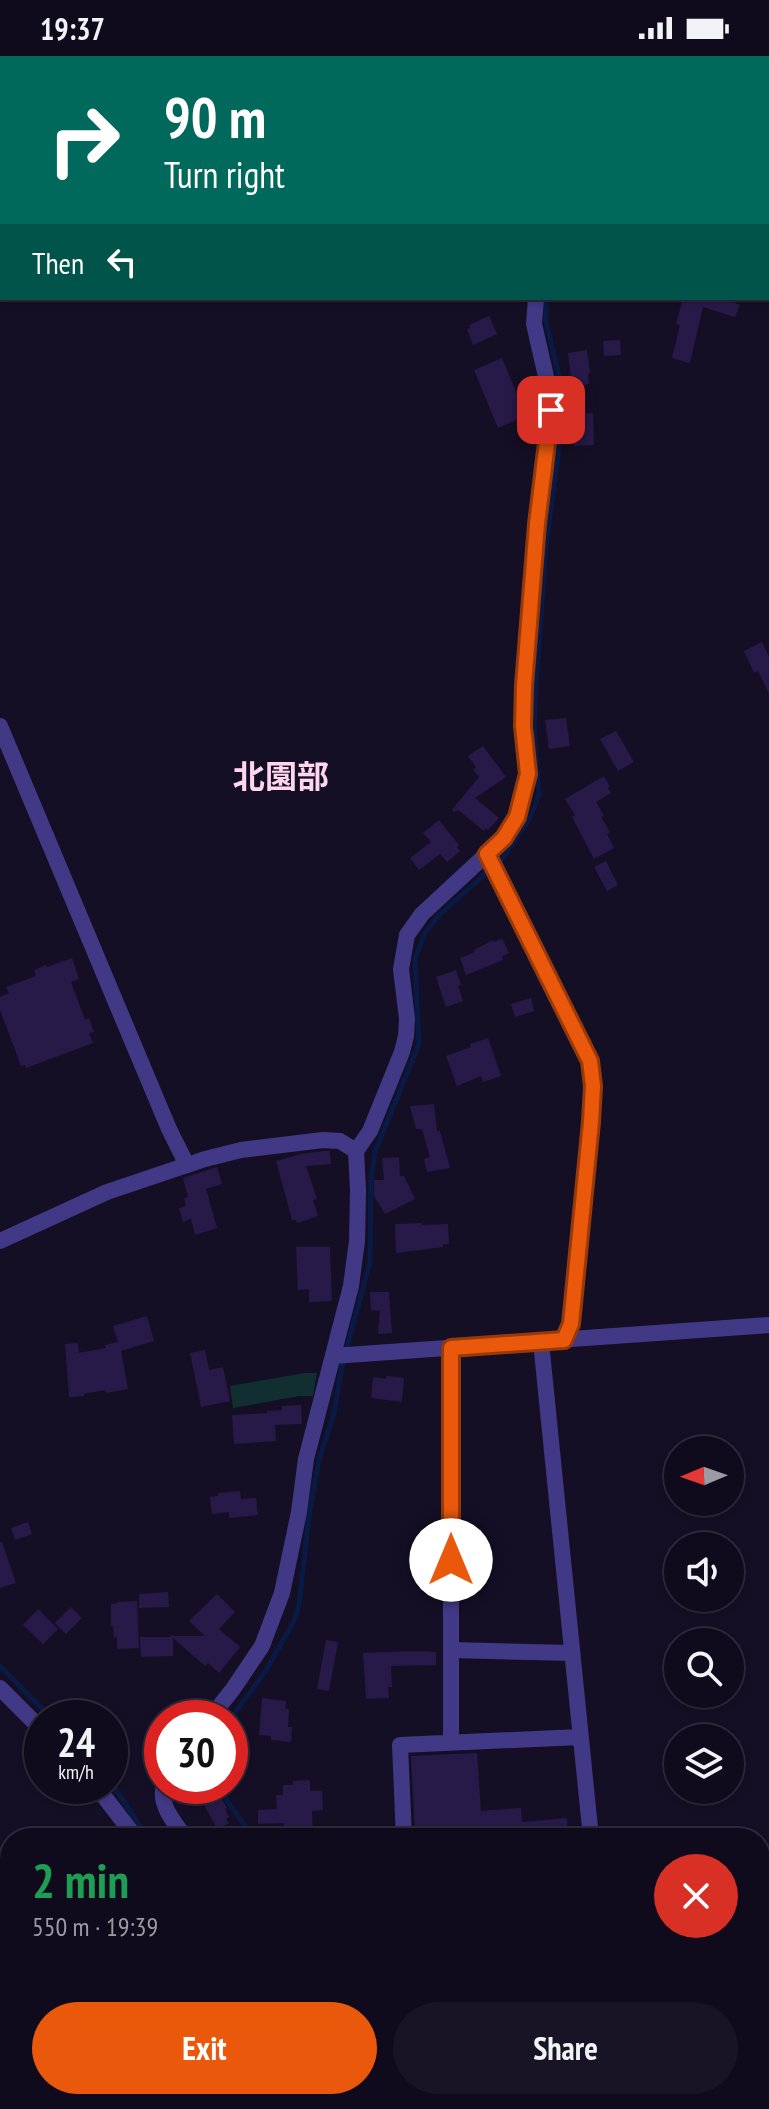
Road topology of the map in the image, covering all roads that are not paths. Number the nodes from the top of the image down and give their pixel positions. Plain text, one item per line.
1 (536, 300) edge
2 (0, 726) edge
3 (487, 854) junction
4 (356, 1151) junction
5 (187, 1165) junction
6 (0, 1241) edge
7 (769, 1325) edge
8 (564, 1340) junction
9 (541, 1342) junction
10 (451, 1348) junction
11 (333, 1356) junction
12 (451, 1650) junction
13 (572, 1653) junction
14 (0, 1688) edge
15 (224, 1700) edge
16 (24, 1712) edge
17 (580, 1737) junction
18 (451, 1742) junction
19 (110, 1804) edge
20 (165, 1804) edge
21 (128, 1828) edge
22 (177, 1828) edge
23 (404, 1828) edge
24 (590, 1828) edge

1 - 3 street
2 - 5 street
3 - 4 street
3 - 8 street
4 - 5 street
4 - 11 street
5 - 6 street
7 - 8 street
8 - 9 street
9 - 10 street
9 - 13 street
10 - 11 street
10 - 12 street
11 - 15 street
12 - 13 street
12 - 18 street
13 - 17 street
14 - 16 street
17 - 18 street
17 - 24 street
18 - 23 street
19 - 21 street
20 - 22 street

